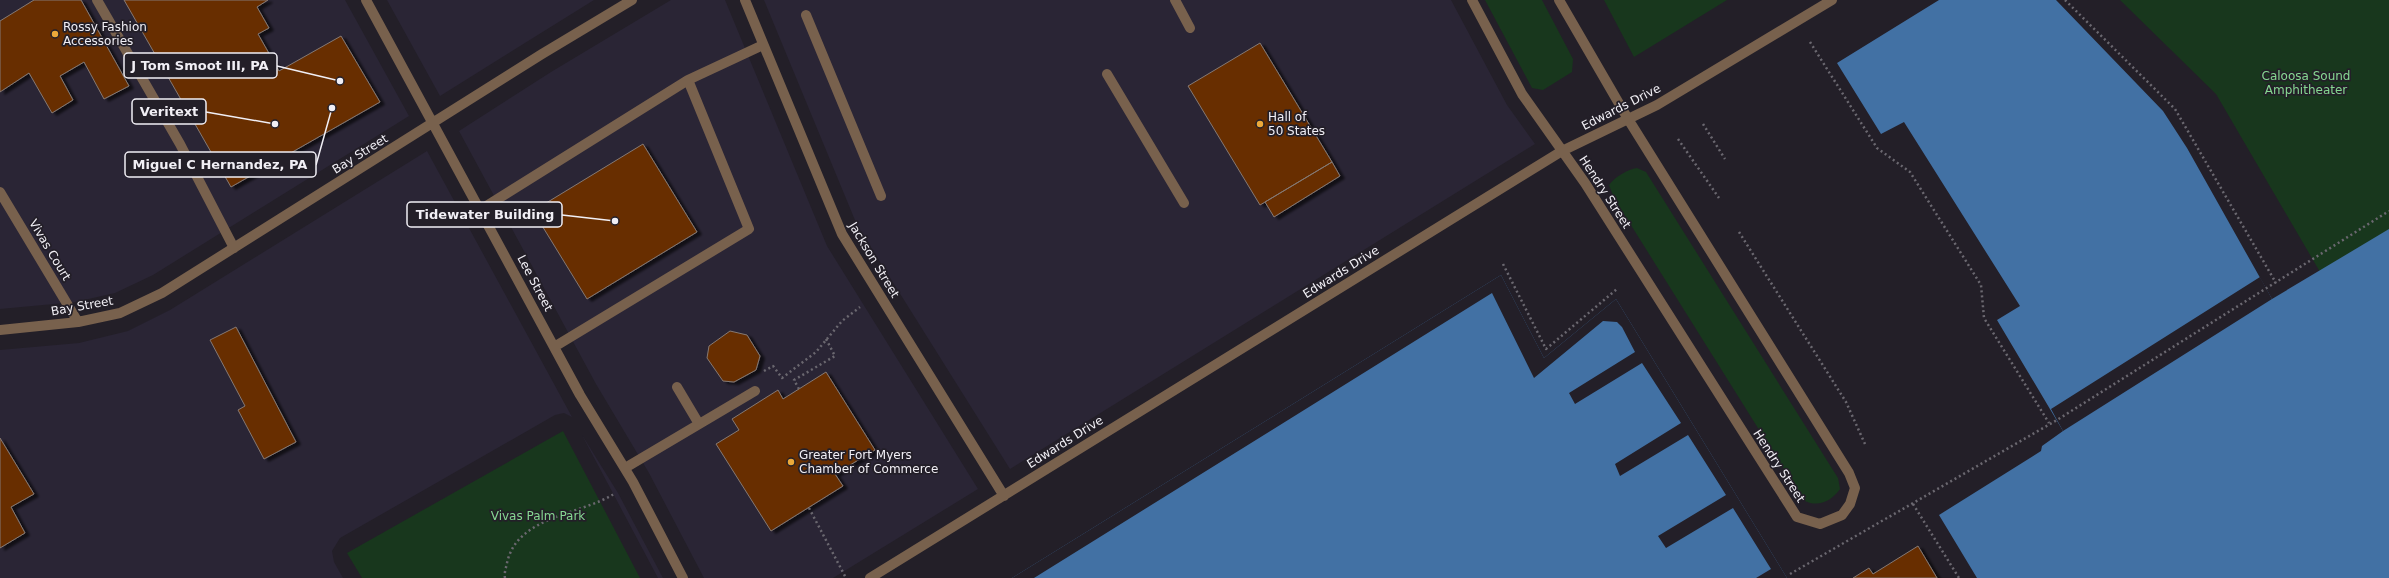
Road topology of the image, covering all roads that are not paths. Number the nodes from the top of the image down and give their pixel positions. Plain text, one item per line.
1 (97, 0) edge
2 (366, 0) edge
3 (632, 0) edge
4 (744, 0) edge
5 (1175, 0) edge
6 (1472, 0) edge
7 (1559, 0) edge
8 (1832, 0) edge
9 (806, 15) dead end
10 (1190, 28) dead end
11 (763, 45) junction
12 (1107, 74) dead end
13 (688, 80) junction
14 (1628, 119) junction
15 (434, 124) junction
16 (1562, 150) junction
17 (0, 192) edge
18 (881, 196) dead end
19 (1184, 203) dead end
20 (480, 210) junction
21 (234, 248) junction
22 (78, 322) junction
23 (0, 330) edge
24 (554, 347) junction
25 (677, 387) dead end
26 (755, 391) road end
27 (698, 424) junction
28 (625, 468) junction
29 (1004, 496) junction
30 (683, 578) edge
31 (870, 578) edge

1 - 21 street
2 - 15 street, Lee Street
3 - 15 street, Bay Street
4 - 11 street, Jackson Street
5 - 10 street
6 - 16 street, Hendry Street
7 - 14 street, Hendry Street
8 - 14 street, Edwards Drive
9 - 18 street
11 - 13 street
11 - 29 street, Jackson Street
12 - 19 street
13 - 20 street
13 - 24 street
14 - 16 street, Edwards Drive
14 - 16 street, Hendry Street
15 - 20 street, Lee Street
15 - 21 street, Bay Street
16 - 29 street, Edwards Drive
17 - 22 street, Vivas Court
20 - 24 street, Lee Street
21 - 22 street, Bay Street
22 - 23 street, Bay Street
24 - 28 street, Lee Street
25 - 27 street
26 - 27 street
27 - 28 street
28 - 30 street, Lee Street
29 - 31 street, Edwards Drive

